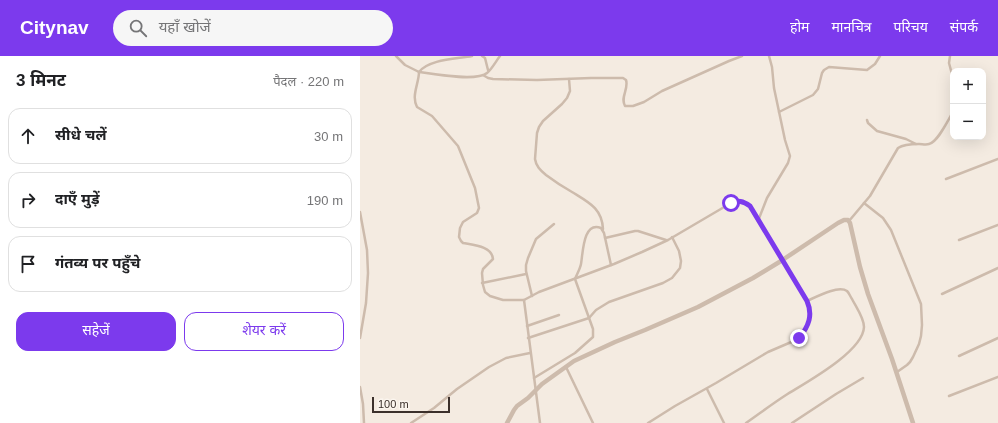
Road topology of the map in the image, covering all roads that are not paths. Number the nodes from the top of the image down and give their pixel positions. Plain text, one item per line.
1 (396, 56) edge
2 (472, 56) edge
3 (482, 56) edge
4 (500, 56) edge
5 (742, 56) edge
6 (769, 56) edge
7 (880, 56) edge
8 (950, 56) edge
9 (950, 68) edge
10 (488, 71) junction
11 (419, 72) junction
12 (483, 75) junction
13 (570, 79) junction
14 (779, 112) junction
15 (950, 117) edge
16 (867, 120) dead end
17 (916, 144) junction
18 (998, 159) edge
19 (946, 179) dead end
20 (864, 203) junction
21 (360, 212) edge
22 (758, 221) junction
23 (849, 221) junction
24 (554, 224) dead end
25 (998, 225) edge
26 (603, 229) junction
27 (605, 238) junction
28 (672, 238) junction
29 (666, 240) junction
30 (959, 240) dead end
31 (781, 260) junction
32 (611, 265) junction
33 (998, 268) edge
34 (526, 274) junction
35 (576, 279) junction
36 (482, 283) junction
37 (942, 294) dead end
38 (532, 296) junction
39 (524, 300) junction
40 (807, 301) junction
41 (559, 315) dead end
42 (589, 318) junction
43 (527, 326) junction
44 (360, 338) edge
45 (528, 338) junction
46 (998, 338) edge
47 (530, 353) junction
48 (959, 356) dead end
49 (566, 367) junction
50 (896, 372) junction
51 (998, 377) edge
52 (534, 378) junction
53 (863, 378) dead end
54 (360, 387) edge
55 (707, 389) junction
56 (536, 390) junction
57 (949, 396) dead end
58 (364, 423) edge
59 (411, 423) edge
60 (507, 423) edge
61 (540, 423) edge
62 (593, 423) edge
63 (648, 423) edge
64 (724, 423) edge
65 (746, 423) edge
66 (792, 423) edge
67 (912, 423) edge

1 - 11 lane
2 - 11 lane
3 - 10 lane
4 - 10 lane
5 - 13 lane
6 - 14 lane
7 - 14 lane
8 - 9 lane
10 - 12 lane
11 - 12 lane
11 - 36 lane
12 - 13 lane
13 - 26 lane
14 - 22 lane
15 - 17 lane
16 - 17 lane
17 - 20 lane
18 - 19 lane
20 - 23 lane
20 - 50 lane
21 - 44 lane
22 - 28 lane
22 - 31 lane
23 - 31 street
23 - 50 street
24 - 34 lane
25 - 30 lane
26 - 27 lane
26 - 35 lane
27 - 29 lane
27 - 32 lane
28 - 29 lane
28 - 42 lane
29 - 32 lane
31 - 40 lane
31 - 49 street
32 - 35 lane
33 - 37 lane
34 - 36 lane
34 - 38 lane
35 - 38 lane
35 - 42 lane
36 - 39 lane
38 - 39 lane
39 - 43 lane
40 - 55 lane
40 - 65 lane
41 - 43 lane
42 - 45 lane
42 - 52 lane
43 - 45 lane
45 - 47 lane
46 - 48 lane
47 - 52 lane
47 - 59 lane
49 - 56 street
49 - 62 lane
50 - 67 street
51 - 57 lane
52 - 56 lane
53 - 66 lane
54 - 58 lane
55 - 63 lane
55 - 64 lane
56 - 60 street
56 - 61 lane

